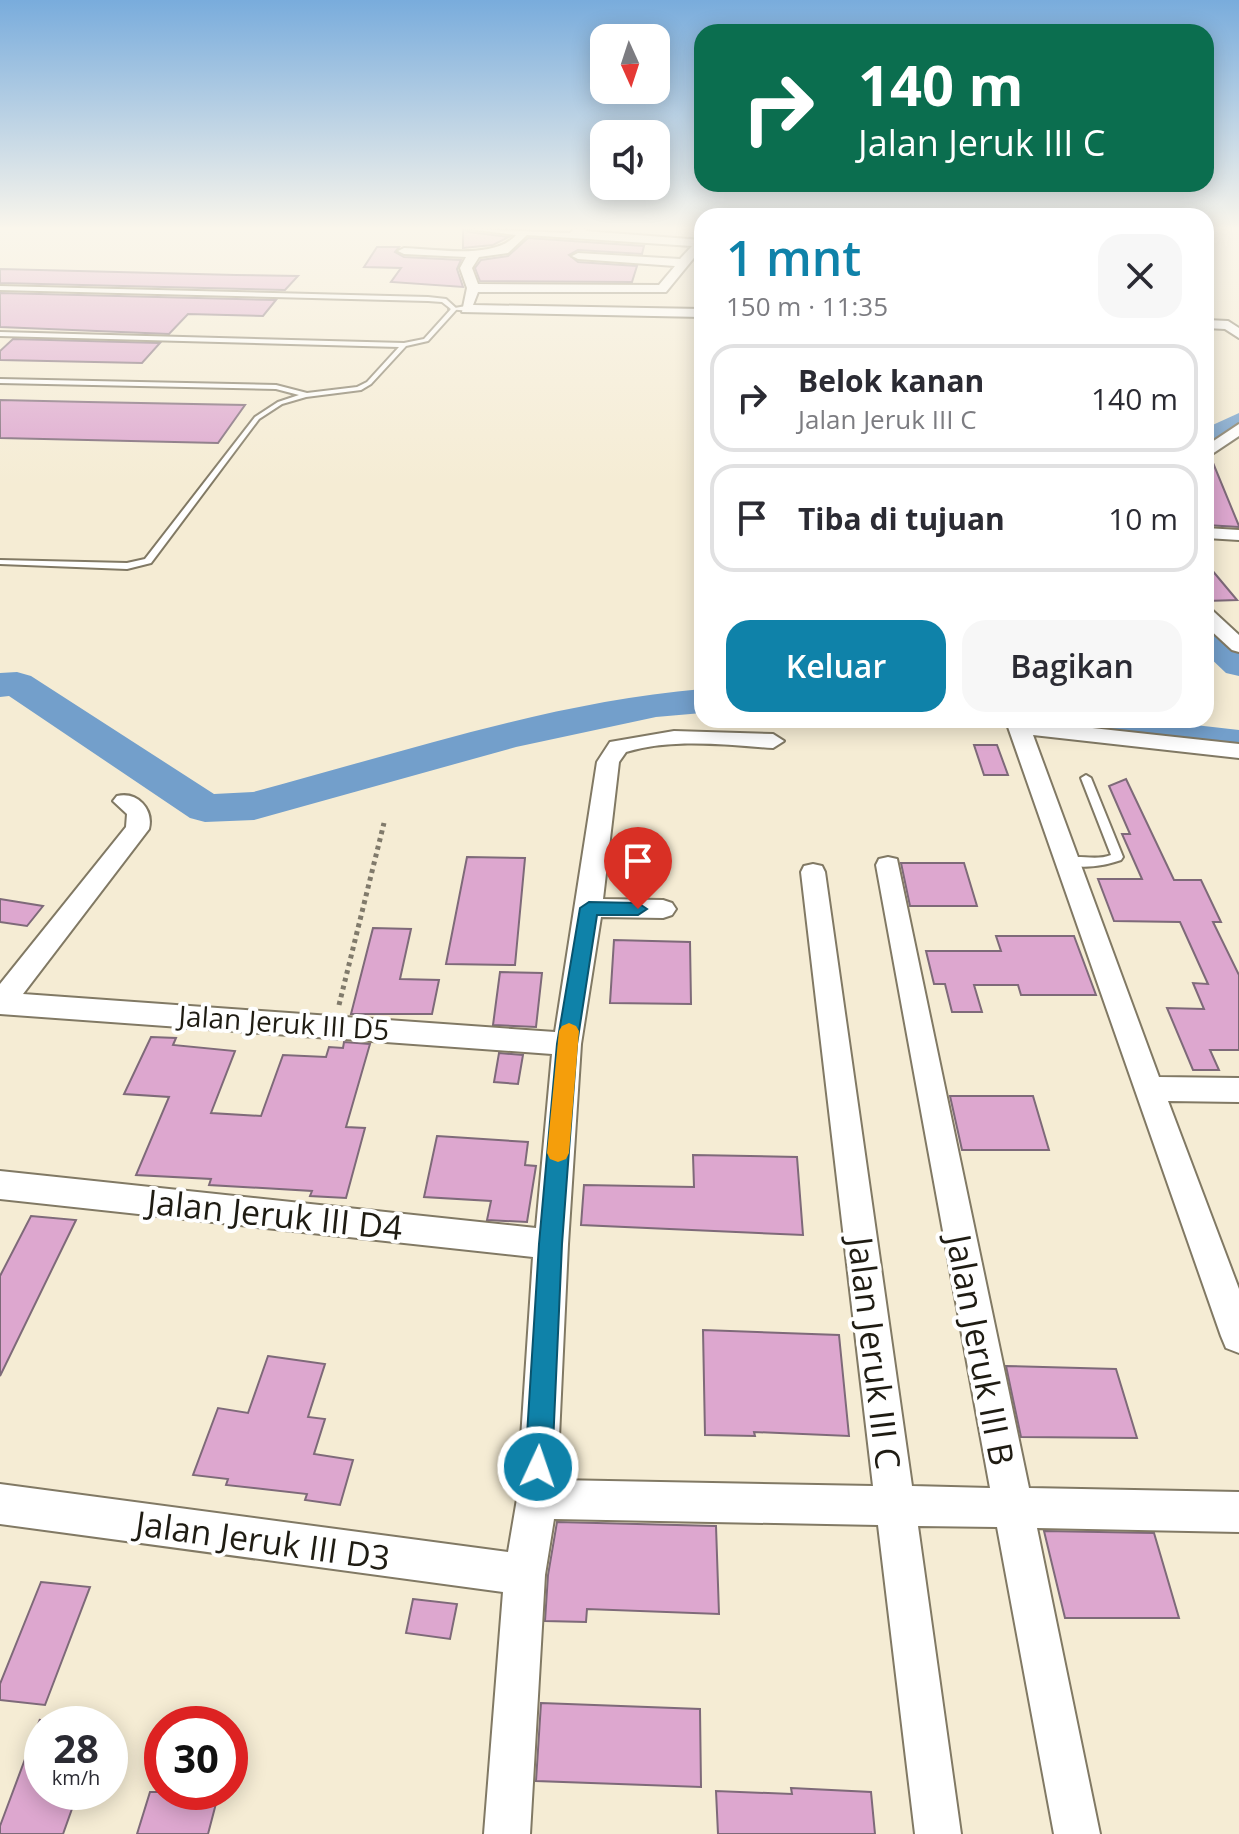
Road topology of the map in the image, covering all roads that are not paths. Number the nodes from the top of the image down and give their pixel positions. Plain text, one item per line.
1 (454, 315) edge
2 (1214, 324) edge
3 (0, 334) edge
4 (1239, 334) edge
5 (404, 345) junction
6 (0, 381) edge
7 (305, 395) junction
8 (1239, 429) edge
9 (1214, 447) edge
10 (1214, 533) edge
11 (1239, 535) edge
12 (0, 562) edge
13 (1214, 623) edge
14 (1239, 646) edge
15 (1019, 728) edge
16 (1028, 728) edge
17 (773, 741) dead end
18 (1239, 751) edge
19 (1086, 778) dead end
20 (125, 801) dead end
21 (1065, 861) junction
22 (888, 865) dead end
23 (813, 872) dead end
24 (589, 908) junction
25 (663, 909) dead end
26 (0, 1003) edge
27 (567, 1044) junction
28 (1150, 1089) junction
29 (1239, 1090) edge
30 (0, 1185) edge
31 (551, 1244) junction
32 (1239, 1336) edge
33 (537, 1499) junction
34 (0, 1504) edge
35 (895, 1505) junction
36 (1012, 1508) junction
37 (1239, 1512) edge
38 (525, 1575) junction
39 (507, 1834) edge
40 (938, 1834) edge
41 (1077, 1834) edge

1 - 5 lane
2 - 4 street
3 - 5 lane
5 - 7 lane
6 - 7 lane
7 - 12 lane
8 - 9 street
10 - 11 street
13 - 14 street
15 - 21 street
16 - 18 street
17 - 24 street
19 - 21 lane
20 - 26 street
21 - 28 street
22 - 36 street, Jalan Jeruk III B
23 - 35 street, Jalan Jeruk III C
24 - 25 street
24 - 27 street
26 - 27 street, Jalan Jeruk III D5
27 - 31 street
28 - 29 street
28 - 32 street
30 - 31 street, Jalan Jeruk III D4
31 - 33 street
33 - 35 street
33 - 38 street
34 - 38 street, Jalan Jeruk III D3
35 - 36 street
35 - 40 street, Jalan Jeruk III C
36 - 37 street
36 - 41 street, Jalan Jeruk III B
38 - 39 street

